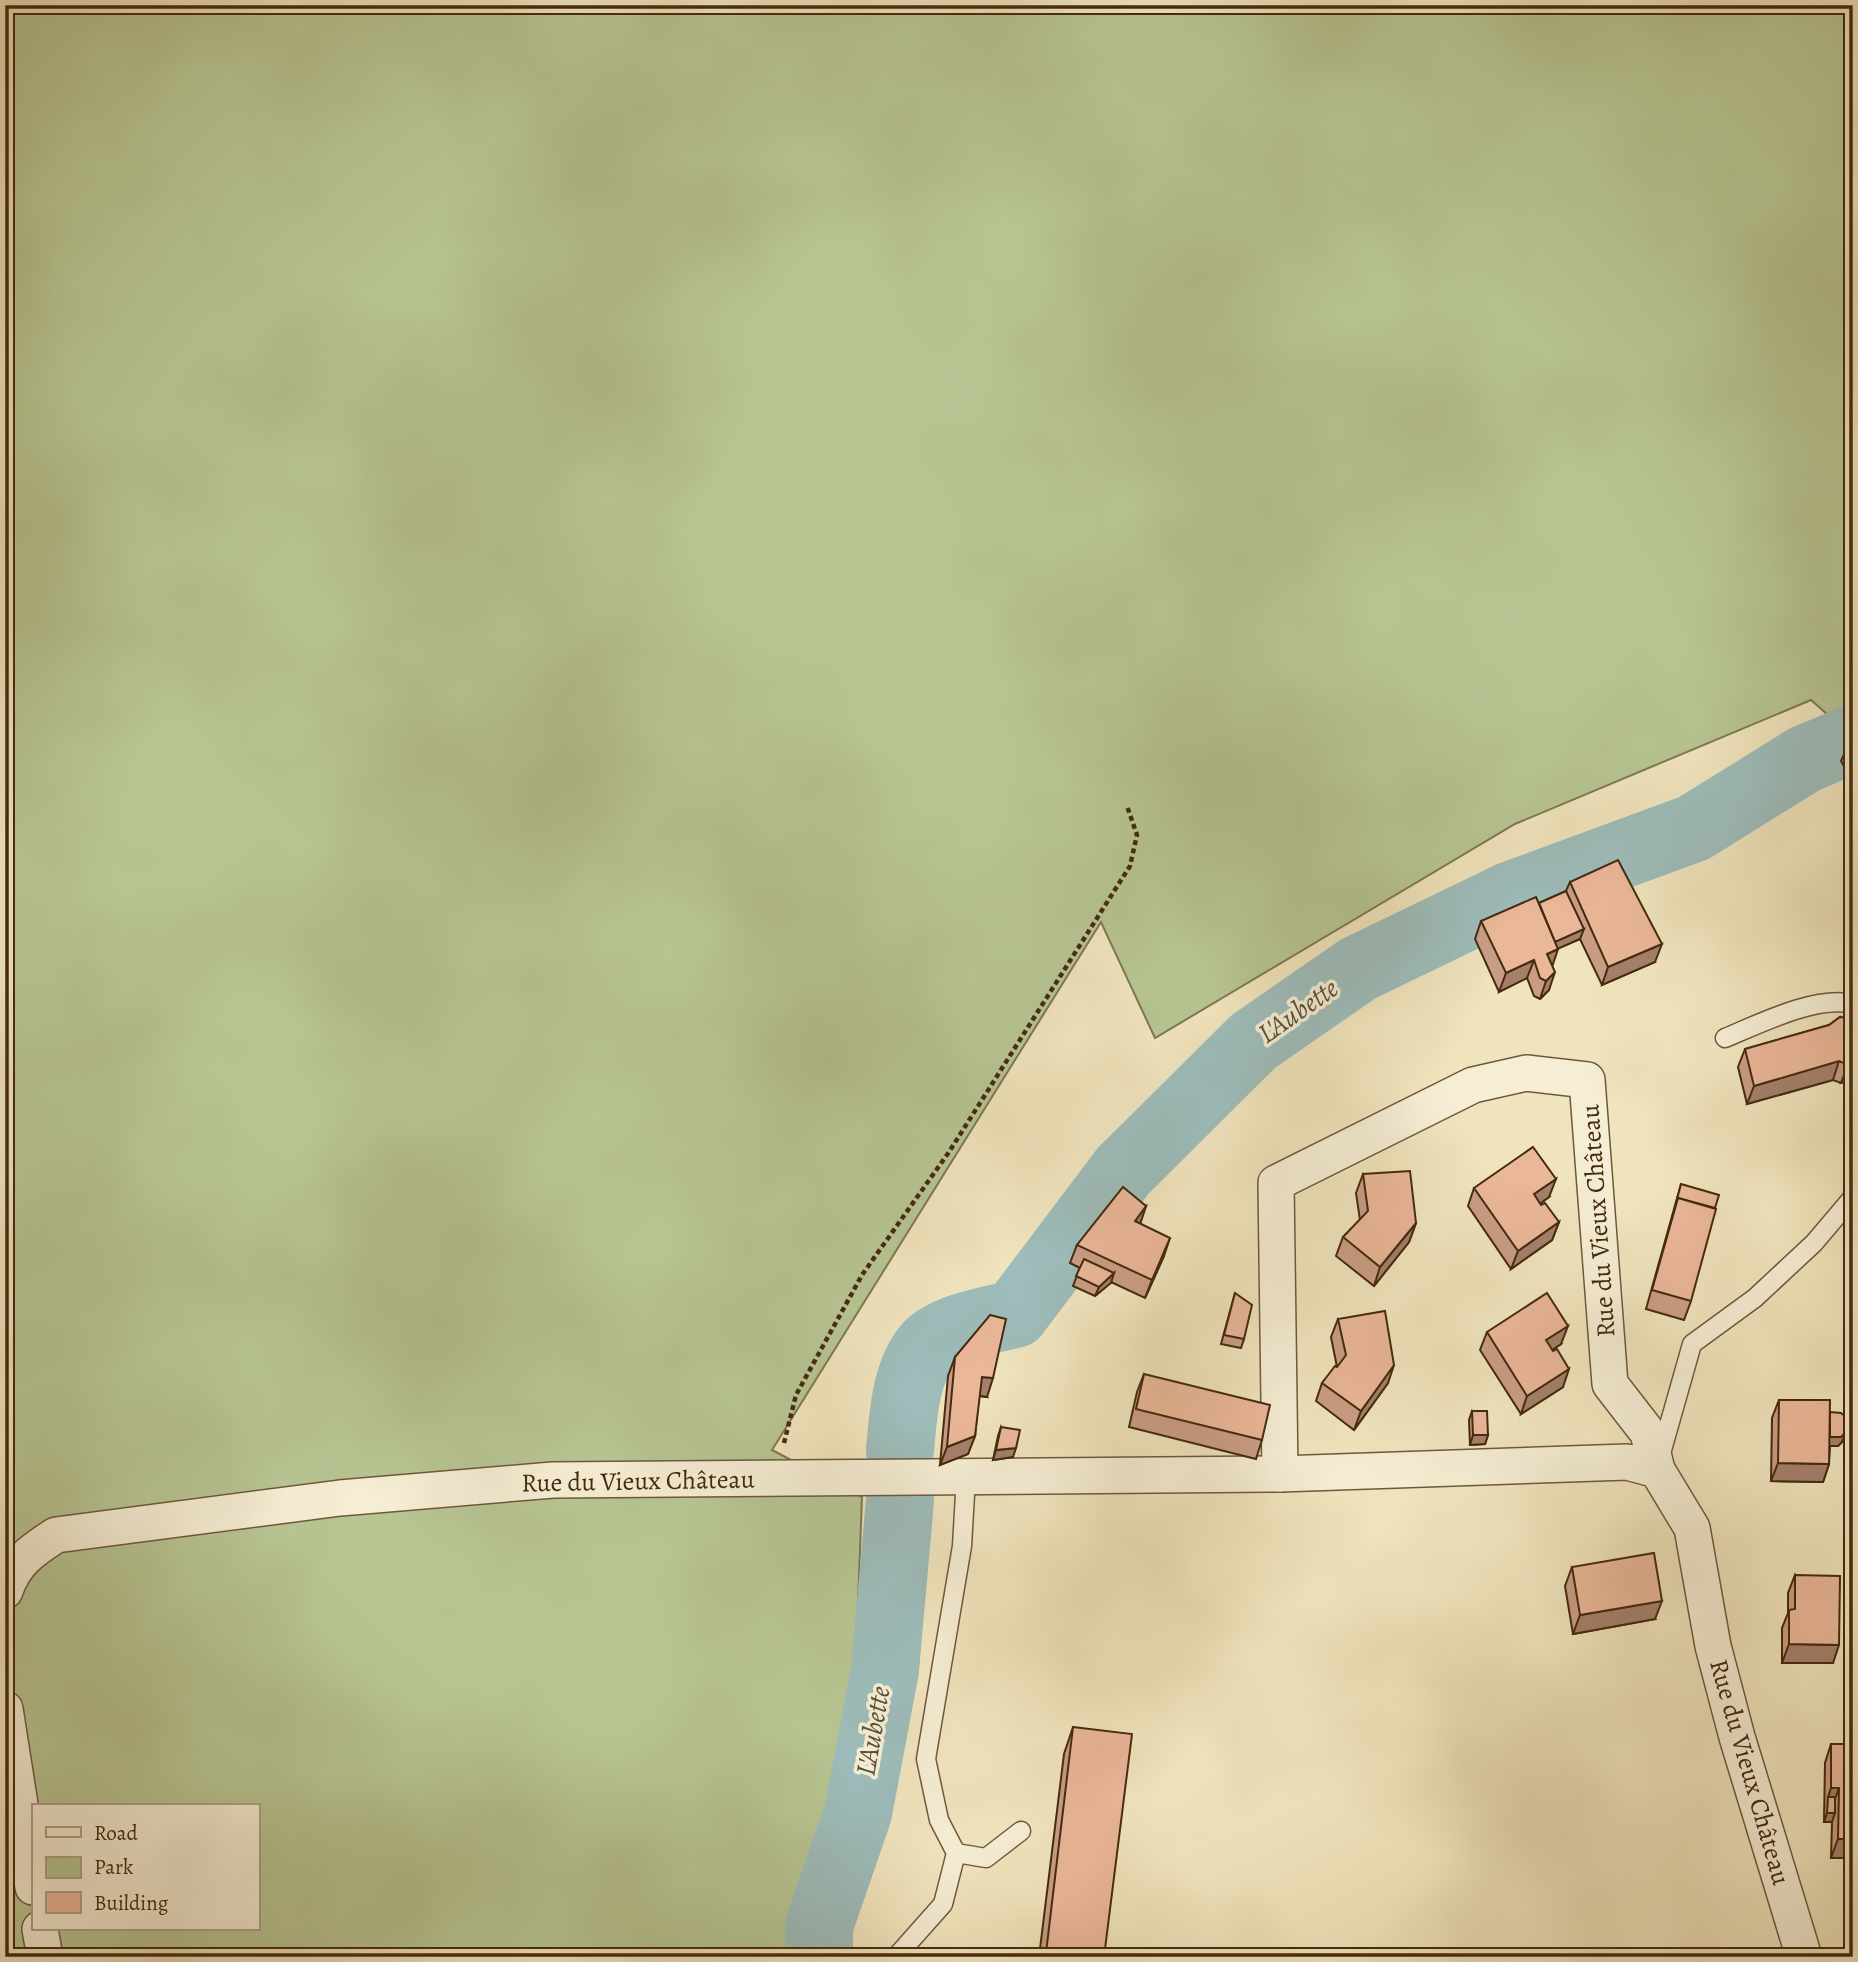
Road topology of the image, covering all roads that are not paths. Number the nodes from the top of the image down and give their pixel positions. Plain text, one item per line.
1 (1853, 1004) edge
2 (1725, 1038) dead end
3 (1853, 1197) edge
4 (1657, 1470) junction
5 (1280, 1474) junction
6 (966, 1477) junction
7 (9, 1581) edge
8 (5, 1709) edge
9 (1021, 1831) dead end
10 (956, 1853) junction
11 (32, 1881) edge
12 (40, 1930) edge
13 (45, 1957) edge
14 (896, 1957) edge
15 (1804, 1957) edge

1 - 2 lane
3 - 4 lane
4 - 5 street, Rue du Vieux Château
4 - 5 street, Rue du Vieux Château
4 - 15 street, Rue du Vieux Château
5 - 6 street, Rue du Vieux Château
6 - 7 street, Rue du Vieux Château
6 - 10 lane
8 - 11 street
9 - 10 lane
10 - 14 lane
12 - 13 street

